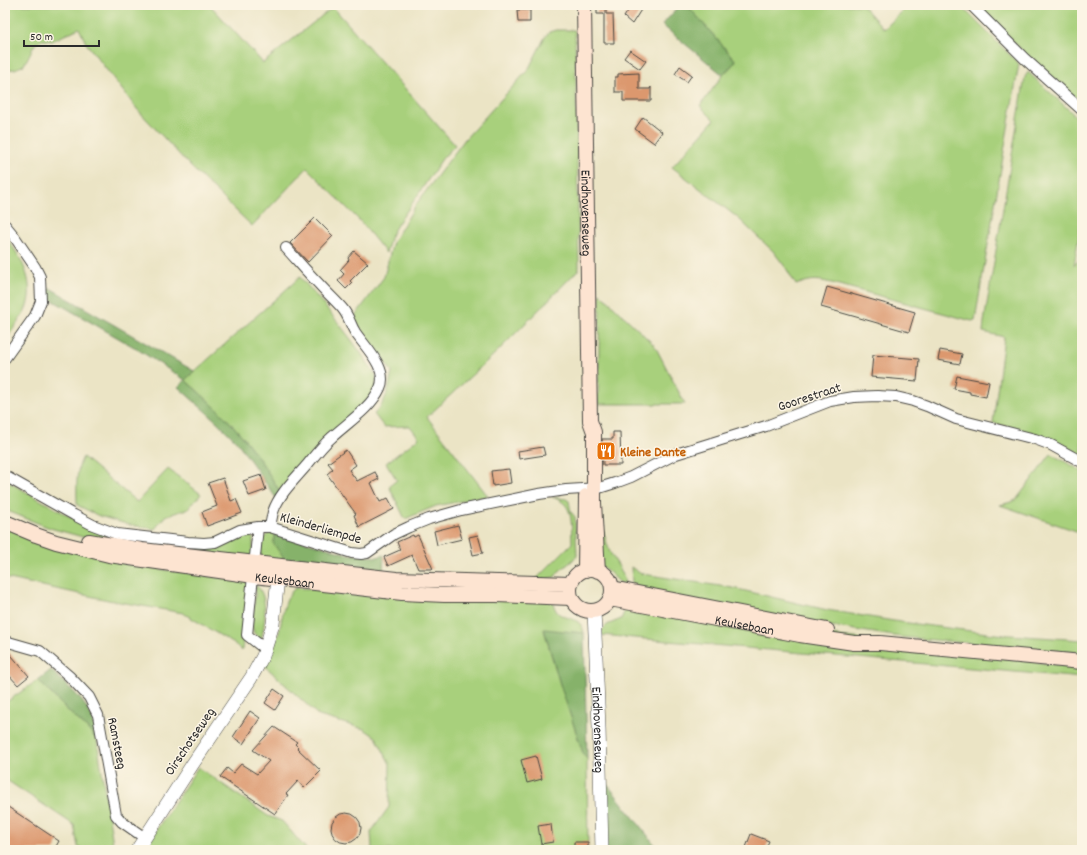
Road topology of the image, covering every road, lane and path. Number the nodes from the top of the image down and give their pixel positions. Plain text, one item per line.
1 (584, 5) edge
2 (971, 5) edge
3 (1082, 110) edge
4 (5, 225) edge
5 (286, 248) dead end
6 (5, 358) edge
7 (1082, 462) edge
8 (5, 476) edge
9 (590, 488) junction
10 (5, 513) edge
11 (5, 522) edge
12 (258, 527) junction
13 (270, 527) junction
14 (254, 570) junction
15 (591, 571) junction
16 (279, 572) junction
17 (571, 591) junction
18 (611, 594) junction
19 (594, 611) junction
20 (5, 641) edge
21 (266, 650) junction
22 (1082, 662) edge
23 (145, 838) junction
24 (138, 850) edge
25 (602, 850) edge

1 - 9 main road, Eindhovenseweg
2 - 3 street
4 - 6 street
5 - 13 street, Kleinderliempde
7 - 9 street, Goorestraat
8 - 12 street, Kleinderliempde
9 - 13 street, Kleinderliempde
9 - 15 main road, Eindhovenseweg
10 - 14 main road, Keulsebaan
11 - 14 main road, Keulsebaan
12 - 13 street
12 - 14 street
14 - 16 main road, Keulsebaan
14 - 21 street
15 - 17 main road
15 - 18 main road
16 - 17 main road, Keulsebaan
16 - 21 street, Oirschotseweg
17 - 19 main road
18 - 19 main road
18 - 22 main road, Keulsebaan
19 - 25 street, Eindhovenseweg
20 - 23 street, Ramsteeg
21 - 23 street, Oirschotseweg
23 - 24 street, Oirschotseweg

